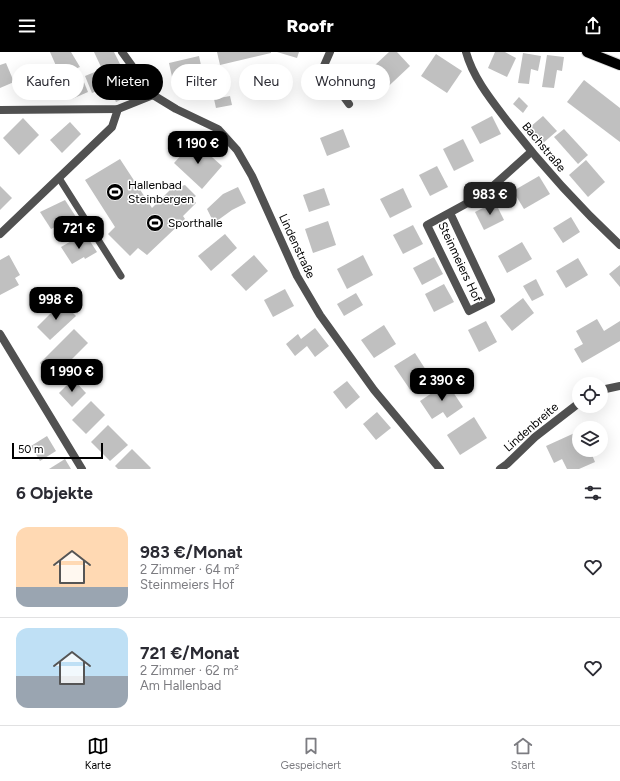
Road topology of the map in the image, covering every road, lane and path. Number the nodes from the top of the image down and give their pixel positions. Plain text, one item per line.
1 (122, 52) edge
2 (330, 52) edge
3 (466, 52) edge
4 (587, 52) edge
5 (131, 64) edge
6 (620, 65) edge
7 (140, 100) edge
8 (161, 100) edge
9 (349, 104) dead end
10 (118, 109) junction
11 (0, 110) edge
12 (531, 152) junction
13 (59, 178) junction
14 (450, 213) junction
15 (0, 234) edge
16 (620, 245) edge
17 (121, 276) dead end
18 (0, 334) edge
19 (620, 386) edge
20 (608, 389) edge
21 (572, 408) edge
22 (82, 469) edge
23 (440, 469) edge
24 (500, 469) edge

1 - 5 street, Lindenstraße
2 - 9 street
3 - 12 street, Bachstraße
4 - 6 main road
7 - 10 street
8 - 23 street, Lindenstraße
10 - 11 street
10 - 13 street
12 - 14 street, Steinmeiers Hof
12 - 16 street, Bachstraße
13 - 15 street
13 - 17 lane
14 - 14 street, Steinmeiers Hof
18 - 22 street
19 - 20 street
21 - 24 street, Lindenbreite

